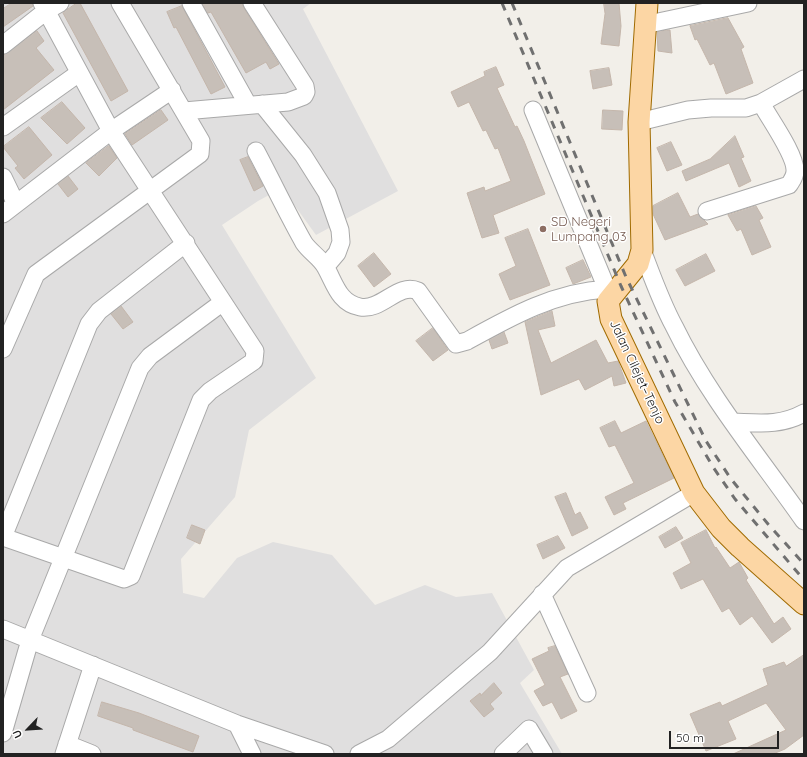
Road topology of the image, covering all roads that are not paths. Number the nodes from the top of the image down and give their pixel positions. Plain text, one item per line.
1 (120, 3) edge
2 (191, 3) edge
3 (252, 3) edge
4 (647, 3) edge
5 (748, 3) edge
6 (49, 6) edge
7 (644, 24) junction
8 (3, 46) edge
9 (80, 73) junction
10 (804, 79) edge
11 (172, 90) junction
12 (761, 103) junction
13 (254, 104) junction
14 (533, 110) dead end
15 (184, 111) junction
16 (639, 122) junction
17 (3, 127) edge
18 (111, 131) junction
19 (256, 151) dead end
20 (3, 177) edge
21 (151, 189) junction
22 (9, 209) edge
23 (707, 211) dead end
24 (186, 243) junction
25 (642, 250) junction
26 (326, 266) junction
27 (608, 295) junction
28 (223, 302) junction
29 (6, 331) edge
30 (3, 349) edge
31 (804, 413) edge
32 (734, 422) junction
33 (694, 493) junction
34 (804, 521) edge
35 (3, 537) edge
36 (64, 558) junction
37 (542, 594) junction
38 (804, 604) edge
39 (3, 629) edge
40 (30, 640) junction
41 (93, 664) junction
42 (587, 693) dead end
43 (238, 724) junction
44 (3, 733) edge
45 (65, 749) edge
46 (92, 754) edge
47 (252, 754) edge
48 (325, 754) edge
49 (359, 754) edge
50 (503, 754) edge
51 (544, 754) edge

1 - 11 street
2 - 13 street
3 - 13 street
4 - 7 main road
5 - 7 street
6 - 8 street
6 - 9 street
7 - 16 main road
9 - 17 street
9 - 18 street
10 - 12 street
11 - 15 street
11 - 18 street
12 - 16 street
12 - 23 street
13 - 15 street
13 - 26 street
14 - 27 street
15 - 21 street
16 - 25 main road
18 - 21 street
18 - 22 street
19 - 26 street
20 - 22 street
21 - 24 street
21 - 29 street
24 - 28 street
24 - 35 street
25 - 27 main road
25 - 32 street
26 - 27 street
27 - 33 main road, Jalan Cilejet–Tenjo
28 - 36 street
28 - 36 street
29 - 30 street
31 - 32 street
32 - 34 street
33 - 37 street
33 - 38 main road, Jalan Cilejet–Tenjo
35 - 36 street
36 - 40 street
37 - 42 street
37 - 49 street
39 - 40 street
40 - 41 street
40 - 44 street
41 - 43 street
41 - 45 street
43 - 47 street
43 - 48 street
45 - 46 street
50 - 51 street

